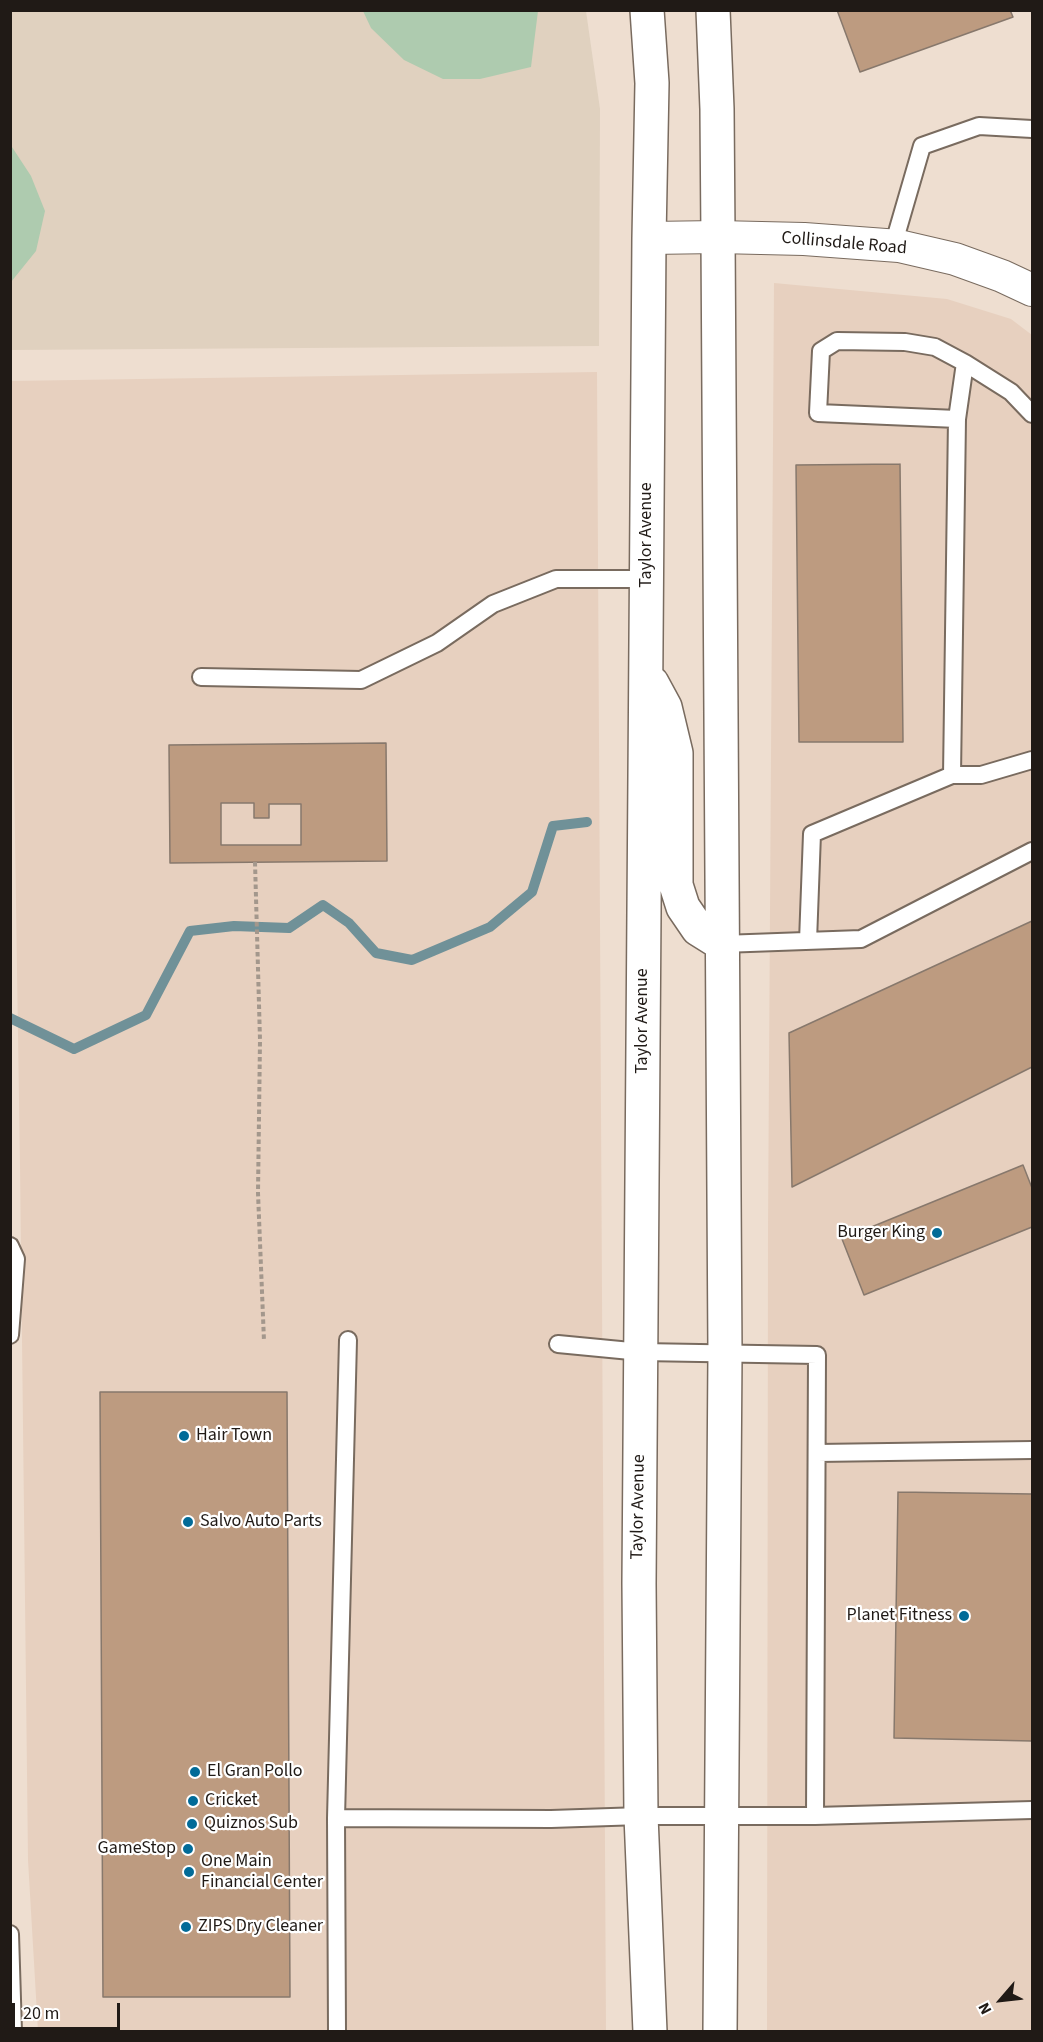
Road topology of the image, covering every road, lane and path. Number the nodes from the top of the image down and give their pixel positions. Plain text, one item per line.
1 (647, 10) edge
2 (713, 10) edge
3 (1032, 129) edge
4 (718, 237) junction
5 (649, 238) junction
6 (893, 246) junction
7 (1032, 290) edge
8 (965, 363) junction
9 (1032, 414) edge
10 (957, 419) junction
11 (647, 579) junction
12 (646, 673) junction
13 (201, 677) dead end
14 (1032, 759) edge
15 (952, 775) junction
16 (1032, 851) edge
17 (255, 862) dead end
18 (808, 941) junction
19 (722, 944) junction
20 (10, 1246) edge
21 (10, 1335) edge
22 (348, 1340) dead end
23 (264, 1341) dead end
24 (558, 1344) dead end
25 (641, 1352) junction
26 (725, 1353) junction
27 (1032, 1450) edge
28 (817, 1453) junction
29 (1032, 1810) edge
30 (641, 1816) junction
31 (815, 1816) junction
32 (722, 1817) junction
33 (336, 1818) junction
34 (10, 1934) edge
35 (13, 2031) edge
36 (337, 2031) edge
37 (650, 2031) edge
38 (720, 2031) edge

1 - 5 main road, Taylor Avenue
2 - 4 main road
3 - 6 lane
4 - 5 street, Collinsdale Road
4 - 6 street, Collinsdale Road
4 - 19 main road
5 - 11 main road, Taylor Avenue
6 - 7 street, Collinsdale Road
8 - 9 lane
8 - 10 lane
8 - 10 lane
10 - 15 lane
11 - 12 main road, Taylor Avenue
11 - 13 lane
12 - 19 main road
12 - 25 main road, Taylor Avenue
14 - 15 lane
15 - 18 lane
16 - 18 lane
17 - 23 path
18 - 19 lane
19 - 26 main road
20 - 21 lane
22 - 33 lane
24 - 25 lane
25 - 26 lane
25 - 30 main road, Taylor Avenue
26 - 28 lane
26 - 32 main road
27 - 28 lane
28 - 31 lane
29 - 31 lane
30 - 32 lane
30 - 33 lane
30 - 37 main road, Taylor Avenue
31 - 32 lane
32 - 38 main road
33 - 36 lane
34 - 35 lane

